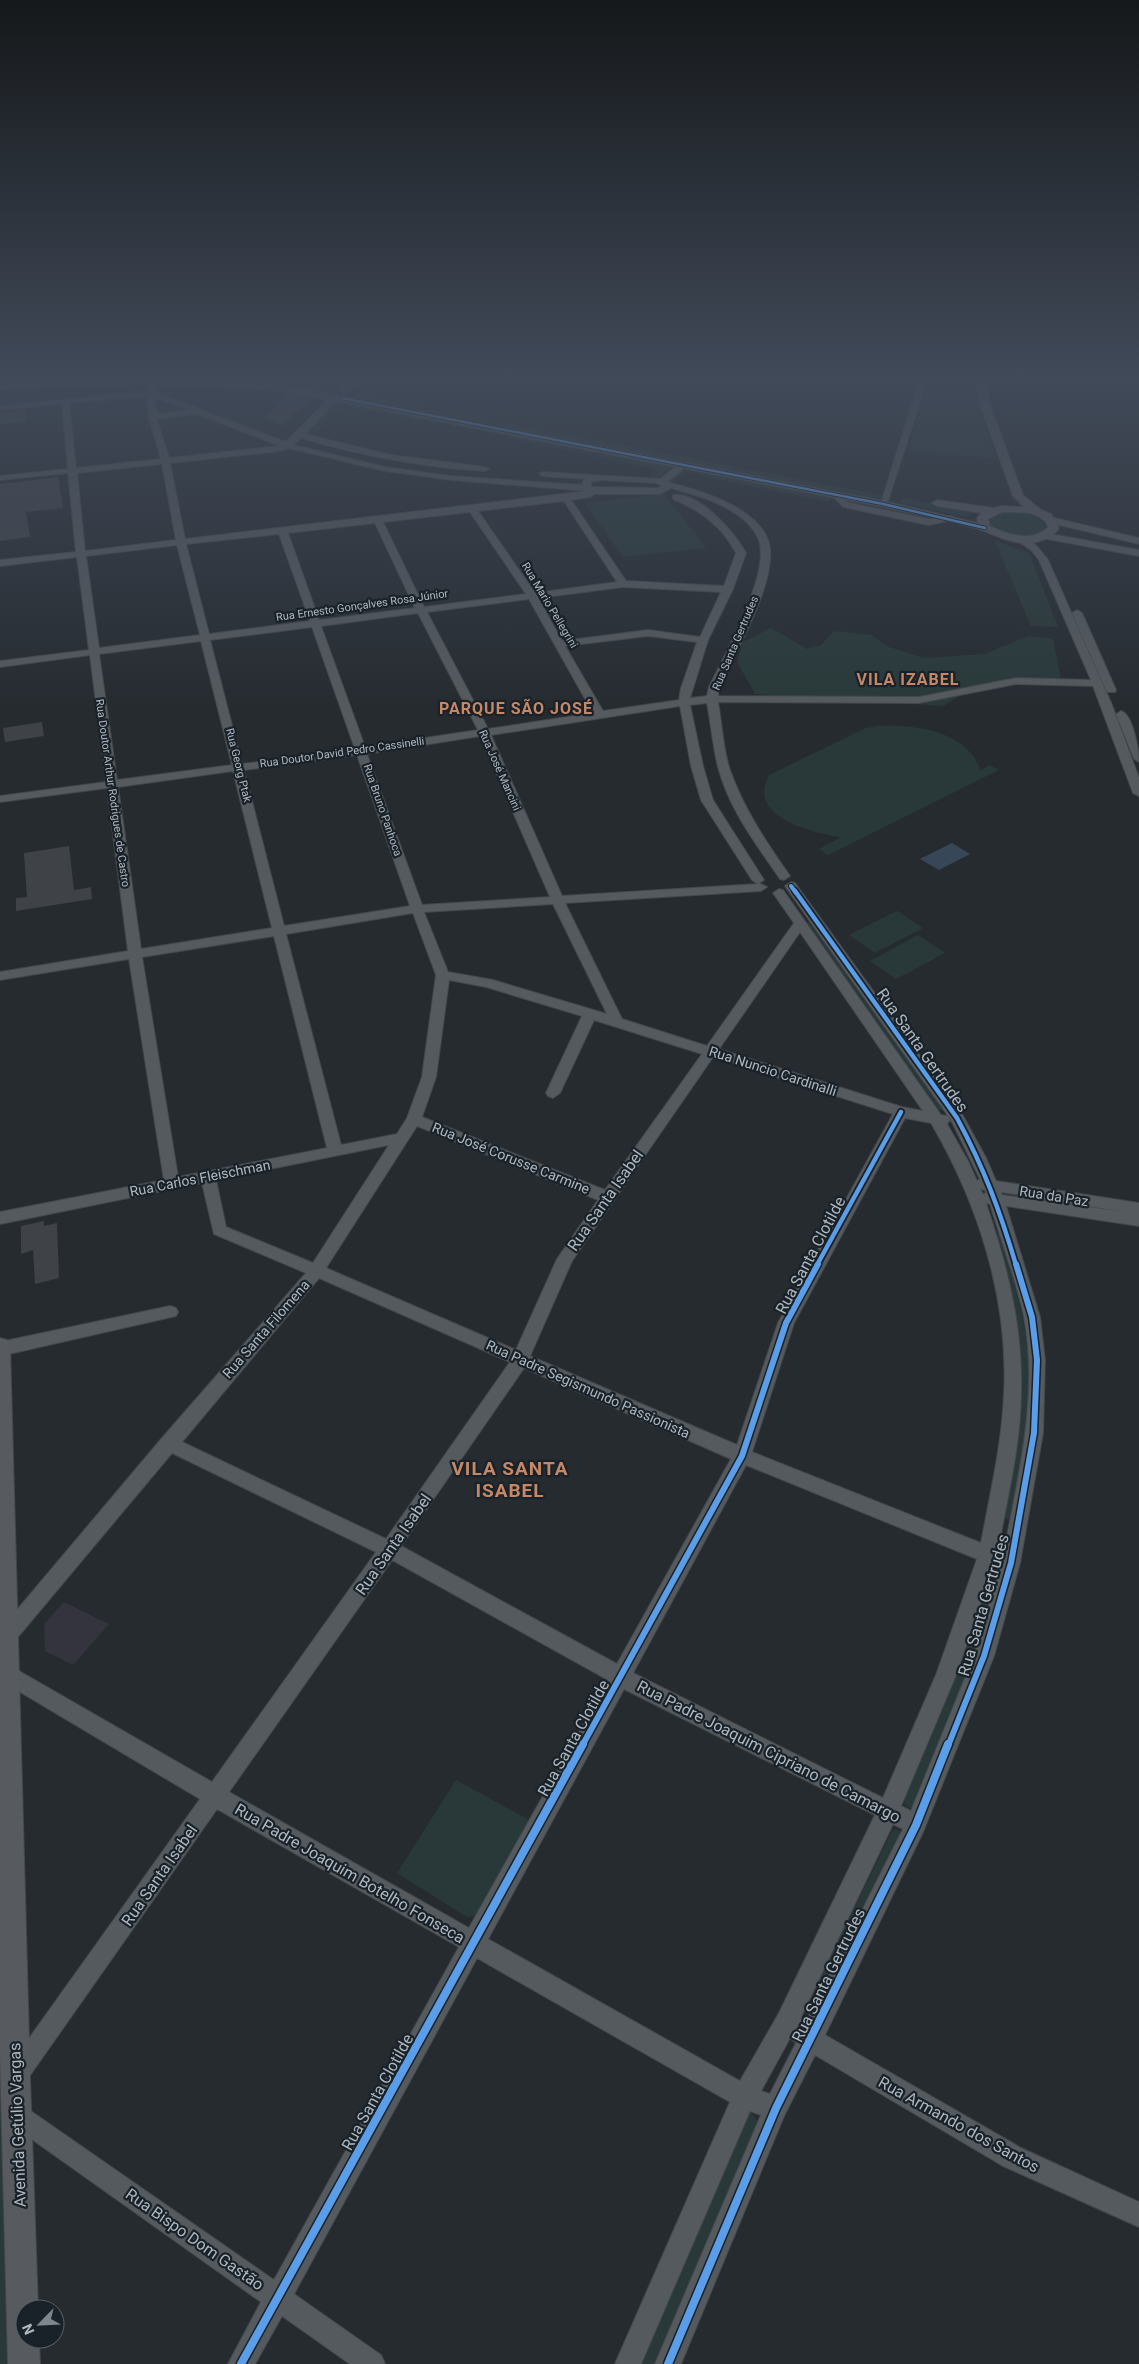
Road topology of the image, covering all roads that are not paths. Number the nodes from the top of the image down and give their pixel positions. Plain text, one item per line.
1 (75, 488) edge
2 (171, 488) edge
3 (572, 488) edge
4 (621, 488) edge
5 (667, 488) edge
6 (674, 488) edge
7 (799, 488) edge
8 (857, 488) edge
9 (894, 488) edge
10 (1015, 488) edge
11 (590, 490) junction
12 (892, 495) junction
13 (837, 496) junction
14 (1018, 496) junction
15 (566, 498) junction
16 (925, 501) dead end
17 (882, 504) junction
18 (473, 509) junction
19 (997, 510) junction
20 (1046, 517) junction
21 (952, 519) junction
22 (378, 520) junction
23 (985, 528) junction
24 (283, 531) junction
25 (1043, 537) junction
26 (1021, 539) junction
27 (1139, 541) edge
28 (180, 543) junction
29 (1080, 543) junction
30 (1055, 549) dead end
31 (1139, 553) edge
32 (81, 554) junction
33 (0, 563) edge
34 (623, 584) junction
35 (728, 589) junction
36 (531, 594) junction
37 (421, 610) junction
38 (316, 623) junction
39 (206, 638) junction
40 (703, 640) junction
41 (560, 644) junction
42 (94, 653) junction
43 (0, 664) edge
44 (1097, 683) junction
45 (712, 699) junction
46 (684, 702) junction
47 (600, 716) junction
48 (484, 732) junction
49 (363, 751) junction
50 (1139, 759) edge
51 (239, 767) junction
52 (113, 784) junction
53 (1139, 793) edge
54 (0, 800) edge
55 (760, 884) junction
56 (785, 885) junction
57 (558, 902) junction
58 (417, 909) junction
59 (800, 923) junction
60 (280, 932) junction
61 (134, 955) junction
62 (443, 975) junction
63 (0, 976) edge
64 (590, 1014) junction
65 (617, 1022) junction
66 (709, 1051) junction
67 (553, 1093) dead end
68 (901, 1112) junction
69 (957, 1118) junction
70 (414, 1119) junction
71 (937, 1120) junction
72 (401, 1138) junction
73 (335, 1151) junction
74 (208, 1176) junction
75 (172, 1184) junction
76 (983, 1191) junction
77 (607, 1196) junction
78 (1139, 1209) edge
79 (0, 1218) edge
80 (1139, 1220) edge
81 (317, 1270) junction
82 (170, 1312) dead end
83 (0, 1347) edge
84 (520, 1360) junction
85 (168, 1443) junction
86 (742, 1456) junction
87 (389, 1549) junction
88 (988, 1555) junction
89 (1011, 1563) junction
90 (3, 1641) edge
91 (3, 1671) edge
92 (621, 1677) junction
93 (215, 1796) junction
94 (888, 1811) junction
95 (916, 1825) junction
96 (472, 1944) junction
97 (787, 2020) junction
98 (810, 2039) junction
99 (15, 2078) junction
100 (744, 2097) junction
101 (776, 2108) junction
102 (17, 2115) junction
103 (1139, 2215) edge
104 (278, 2298) junction
105 (24, 2364) edge
106 (241, 2364) edge
107 (372, 2364) edge
108 (628, 2364) edge
109 (668, 2364) edge

1 - 32 street, Rua Doutor Arthur Rodrigues de Castro
2 - 28 street, Rua Georg Ptak
3 - 11 street
4 - 11 street
5 - 35 street
6 - 45 street, Rua Santa Gertrudes
7 - 13 main road
8 - 12 main road
9 - 12 street
10 - 14 main road
11 - 15 street
12 - 17 street
13 - 17 main road
13 - 21 street
14 - 19 main road
14 - 20 main road
15 - 18 street
15 - 34 street
16 - 19 main road
17 - 21 main road
18 - 22 street
18 - 36 street, Rua Mario Pellegrini
19 - 20 main road
19 - 23 main road
20 - 25 main road
20 - 27 street
21 - 23 main road
22 - 24 street
22 - 37 street, Rua José Mancini
23 - 26 main road
24 - 28 street
24 - 38 street, Rua Bruno Panhoca
25 - 26 main road
25 - 29 street
25 - 50 street
26 - 44 street
28 - 32 street
28 - 39 street, Rua Georg Ptak
29 - 30 street
29 - 31 street
32 - 33 street
32 - 42 street, Rua Doutor Arthur Rodrigues de Castro
34 - 35 street, Rua Ernesto Gonçalves Rosa Júnior
34 - 36 street, Rua Ernesto Gonçalves Rosa Júnior
35 - 40 street
36 - 37 street, Rua Ernesto Gonçalves Rosa Júnior
36 - 41 street, Rua Mario Pellegrini
37 - 38 street, Rua Ernesto Gonçalves Rosa Júnior
37 - 48 street, Rua José Mancini
38 - 39 street, Rua Ernesto Gonçalves Rosa Júnior
38 - 49 street, Rua Bruno Panhoca
39 - 42 street, Rua Ernesto Gonçalves Rosa Júnior
39 - 51 street, Rua Georg Ptak
40 - 41 street
40 - 46 street
41 - 47 street, Rua Mario Pellegrini
42 - 43 street, Rua Ernesto Gonçalves Rosa Júnior
42 - 52 street, Rua Doutor Arthur Rodrigues de Castro
44 - 45 street, Rua Doutor David Pedro Cassinelli
44 - 53 street
45 - 46 street, Rua Doutor David Pedro Cassinelli
45 - 56 street, Rua Santa Gertrudes
46 - 47 street, Rua Doutor David Pedro Cassinelli
46 - 55 street
47 - 48 street, Rua Doutor David Pedro Cassinelli
48 - 49 street, Rua Doutor David Pedro Cassinelli
48 - 57 street, Rua José Mancini
49 - 51 street, Rua Doutor David Pedro Cassinelli
49 - 58 street, Rua Bruno Panhoca
51 - 52 street, Rua Doutor David Pedro Cassinelli
51 - 60 street, Rua Georg Ptak
52 - 54 street, Rua Doutor David Pedro Cassinelli
52 - 61 street, Rua Doutor Arthur Rodrigues de Castro
55 - 56 street
55 - 56 street
55 - 57 street
56 - 59 street, Rua Santa Gertrudes
56 - 69 street, Rua Santa Gertrudes
57 - 58 street
57 - 65 street, Rua José Mancini
58 - 60 street
58 - 62 street, Rua Bruno Panhoca
59 - 66 street, Rua Santa Isabel
59 - 71 street, Rua Santa Gertrudes
60 - 61 street
60 - 73 street, Rua Georg Ptak
61 - 63 street
61 - 75 street, Rua Doutor Arthur Rodrigues de Castro
62 - 64 street, Rua Nuncio Cardinalli
62 - 70 street, Rua Santa Filomena
64 - 65 street, Rua Nuncio Cardinalli
64 - 67 street
65 - 66 street, Rua Nuncio Cardinalli
66 - 68 street, Rua Nuncio Cardinalli
66 - 77 street, Rua Santa Isabel
68 - 71 street, Rua Nuncio Cardinalli
68 - 86 street, Rua Santa Clotilde
69 - 71 street, Rua Nuncio Cardinalli
69 - 76 street, Rua Santa Gertrudes
70 - 72 street, Rua Santa Filomena
70 - 77 street, Rua José Corusse Carmine
71 - 76 street, Rua Santa Gertrudes
72 - 73 street, Rua Carlos Fleischman
72 - 81 street, Rua Santa Filomena
73 - 74 street, Rua Carlos Fleischman
74 - 75 street, Rua Carlos Fleischman
74 - 81 street, Rua Padre Segismundo Passionista
75 - 79 street, Rua Carlos Fleischman
76 - 78 street, Rua da Paz
76 - 80 street, Rua da Paz
76 - 88 street, Rua Santa Gertrudes
76 - 89 street, Rua Santa Gertrudes
77 - 84 street, Rua Santa Isabel
81 - 84 street, Rua Padre Segismundo Passionista
81 - 85 street, Rua Santa Filomena
82 - 83 street
83 - 90 main road, Avenida Getúlio Vargas
84 - 86 street, Rua Padre Segismundo Passionista
84 - 87 street, Rua Santa Isabel
85 - 87 street, Rua Padre Joaquim Cipriano de Camargo
85 - 90 street, Rua Santa Filomena
86 - 88 street, Rua Padre Segismundo Passionista
86 - 92 street, Rua Santa Clotilde
87 - 92 street, Rua Padre Joaquim Cipriano de Camargo
87 - 93 street, Rua Santa Isabel
88 - 89 street, Rua Padre Segismundo Passionista
88 - 94 street, Rua Santa Gertrudes
89 - 95 street, Rua Santa Gertrudes
90 - 91 main road, Avenida Getúlio Vargas
91 - 93 street, Rua Padre Joaquim Botelho Fonseca
91 - 99 main road, Avenida Getúlio Vargas
92 - 94 street, Rua Padre Joaquim Cipriano de Camargo
92 - 96 street, Rua Santa Clotilde
93 - 96 street, Rua Padre Joaquim Botelho Fonseca
93 - 99 street, Rua Santa Isabel
94 - 95 street, Rua Padre Joaquim Cipriano de Camargo
94 - 97 street, Rua Santa Gertrudes
95 - 98 street, Rua Santa Gertrudes
96 - 100 street, Rua Padre Joaquim Botelho Fonseca
96 - 104 street, Rua Santa Clotilde
97 - 98 street, Rua Armando dos Santos
97 - 100 street, Rua Santa Gertrudes
98 - 101 street, Rua Santa Gertrudes
98 - 103 street, Rua Armando dos Santos
99 - 102 main road, Avenida Getúlio Vargas
100 - 101 street, Rua Padre Joaquim Botelho Fonseca
100 - 108 street, Rua Santa Gertrudes
101 - 109 street, Rua Santa Gertrudes
102 - 104 street, Rua Bispo Dom Gastão
102 - 105 main road, Avenida Getúlio Vargas
104 - 106 street, Rua Santa Clotilde
104 - 107 street, Rua Bispo Dom Gastão

